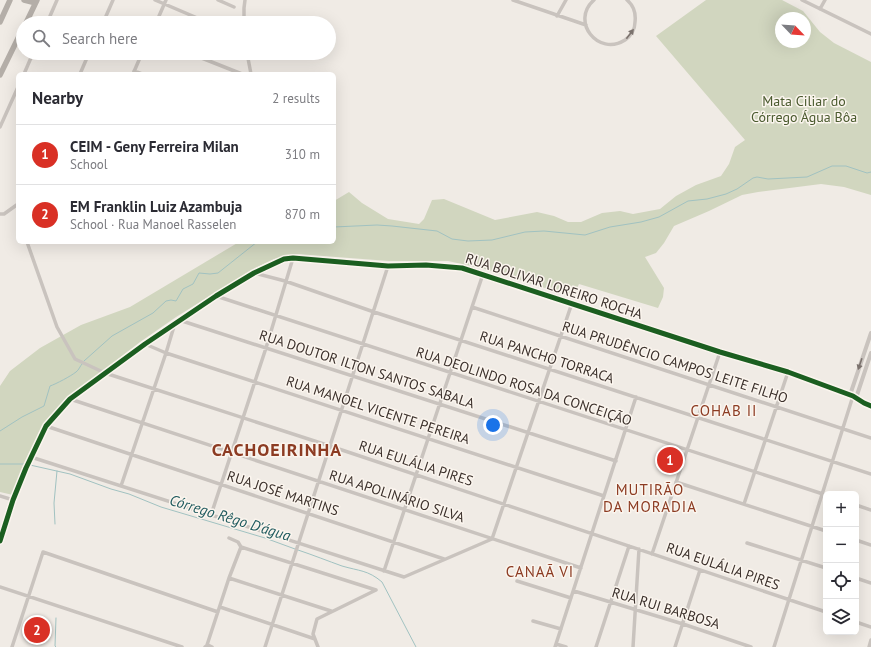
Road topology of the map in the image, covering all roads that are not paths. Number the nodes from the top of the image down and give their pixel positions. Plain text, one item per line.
1 (10, 0) edge
2 (24, 0) edge
3 (36, 0) edge
4 (57, 0) edge
5 (113, 0) edge
6 (155, 0) edge
7 (218, 0) edge
8 (245, 0) edge
9 (513, 0) edge
10 (566, 0) edge
11 (593, 0) edge
12 (627, 0) edge
13 (802, 0) edge
14 (825, 0) edge
15 (165, 2) edge
16 (234, 7) dead end
17 (820, 9) junction
18 (29, 16) edge
19 (49, 16) edge
20 (106, 16) edge
21 (159, 16) edge
22 (194, 16) edge
23 (244, 16) edge
24 (557, 16) junction
25 (0, 22) edge
26 (586, 25) junction
27 (871, 34) edge
28 (16, 42) edge
29 (30, 60) edge
30 (86, 60) edge
31 (139, 60) edge
32 (207, 60) edge
33 (248, 60) edge
34 (25, 72) edge
35 (81, 72) edge
36 (134, 72) edge
37 (237, 72) edge
38 (251, 72) edge
39 (0, 74) edge
40 (16, 91) edge
41 (0, 127) edge
42 (16, 205) edge
43 (0, 214) edge
44 (28, 244) edge
45 (293, 258) junction
46 (388, 266) junction
47 (254, 273) junction
48 (483, 274) junction
49 (285, 281) junction
50 (216, 296) junction
51 (572, 303) junction
52 (472, 307) junction
53 (374, 312) junction
54 (276, 315) junction
55 (180, 320) junction
56 (175, 323) junction
57 (871, 333) edge
58 (560, 336) junction
59 (461, 340) junction
60 (145, 344) junction
61 (363, 344) junction
62 (266, 348) junction
63 (720, 352) junction
64 (166, 353) junction
65 (871, 353) edge
66 (549, 369) junction
67 (788, 372) junction
68 (105, 373) junction
69 (450, 373) junction
70 (352, 376) junction
71 (254, 382) junction
72 (709, 385) junction
73 (154, 389) junction
74 (853, 396) junction
75 (636, 397) junction
76 (70, 399) junction
77 (538, 402) junction
78 (440, 405) junction
79 (871, 406) edge
80 (776, 407) junction
81 (342, 410) junction
82 (243, 418) junction
83 (698, 418) junction
84 (142, 423) junction
85 (46, 426) junction
86 (843, 429) junction
87 (626, 430) junction
88 (528, 433) junction
89 (429, 438) junction
90 (871, 438) edge
91 (765, 439) junction
92 (330, 446) junction
93 (687, 450) junction
94 (231, 453) junction
95 (131, 454) junction
96 (31, 457) junction
97 (616, 461) junction
98 (833, 462) junction
99 (516, 467) junction
100 (754, 472) junction
101 (871, 474) edge
102 (416, 475) junction
103 (318, 481) junction
104 (676, 482) junction
105 (221, 484) junction
106 (121, 486) junction
107 (825, 491) edge
108 (823, 495) edge
109 (0, 496) edge
110 (604, 496) junction
111 (823, 498) edge
112 (14, 500) junction
113 (504, 504) junction
114 (744, 504) junction
115 (859, 506) edge
116 (405, 510) junction
117 (871, 510) edge
118 (308, 513) junction
119 (211, 515) junction
120 (812, 526) junction
121 (823, 529) edge
122 (592, 533) junction
123 (229, 538) dead end
124 (492, 539) junction
125 (0, 540) edge
126 (859, 541) edge
127 (394, 542) junction
128 (747, 543) dead end
129 (298, 544) junction
130 (871, 545) edge
131 (629, 546) junction
132 (241, 547) junction
133 (639, 550) junction
134 (652, 554) junction
135 (444, 559) junction
136 (801, 560) junction
137 (292, 563) junction
138 (823, 567) edge
139 (581, 568) junction
140 (700, 570) junction
141 (384, 571) junction
142 (229, 578) junction
143 (859, 579) edge
144 (517, 581) dead end
145 (871, 583) edge
146 (0, 587) edge
147 (574, 591) junction
148 (281, 595) junction
149 (28, 597) junction
150 (571, 598) junction
151 (788, 600) junction
152 (610, 603) junction
153 (220, 607) junction
154 (635, 610) junction
155 (331, 611) junction
156 (823, 611) edge
157 (218, 612) junction
158 (533, 621) dead end
159 (859, 623) edge
160 (682, 624) junction
161 (272, 625) junction
162 (871, 627) edge
163 (561, 629) junction
164 (314, 639) junction
165 (871, 640) edge
166 (556, 645) edge
167 (206, 646) edge
168 (12, 647) edge
169 (182, 647) edge
170 (212, 647) edge
171 (264, 647) edge
172 (318, 647) edge
173 (566, 647) edge
174 (596, 647) edge
175 (632, 647) edge
176 (675, 647) edge
177 (751, 647) edge
178 (774, 647) edge
179 (869, 647) edge

1 - 25 highway
2 - 3 highway
3 - 18 highway
4 - 19 street
5 - 20 street
6 - 15 street
7 - 16 street
8 - 23 street
9 - 24 street
10 - 24 street
11 - 26 street
26 -> 12 street
13 - 17 street
14 - 17 street
15 - 21 street
15 - 22 street
17 - 27 street
24 - 26 street
28 - 39 highway
29 - 34 street
30 - 35 street
31 - 36 street
32 - 37 street
33 - 38 street
40 - 41 street
42 - 43 street
44 - 68 street, RUA EULÁLIA PIRES
45 - 46 street, RUA BOLIVAR LOREIRO ROCHA
45 - 47 street, RUA BOLIVAR LOREIRO ROCHA
45 - 49 street
46 - 48 street, RUA BOLIVAR LOREIRO ROCHA
46 - 53 street
47 - 49 street, RUA PANCHO TORRACA
47 - 50 street, RUA BOLIVAR LOREIRO ROCHA
48 - 51 street, RUA BOLIVAR LOREIRO ROCHA
48 - 52 street
49 - 53 street, RUA PANCHO TORRACA
49 - 54 street
50 - 54 street, RUA DEOLINDO ROSA DA CONCEIÇÃO
50 - 55 street, RUA BOLIVAR LOREIRO ROCHA
51 - 58 street
51 - 63 street, RUA BOLIVAR LOREIRO ROCHA
52 - 58 street, RUA PRUDÊNCIO CAMPOS LEITE FILHO
52 - 59 street
53 - 59 street, RUA PANCHO TORRACA
53 - 61 street
54 - 61 street, RUA DEOLINDO ROSA DA CONCEIÇÃO
54 - 62 street
55 - 56 street, RUA BOLIVAR LOREIRO ROCHA
55 - 62 street, RUA DOUTOR ILTON SANTOS SABALA
56 - 60 street, RUA BOLIVAR LOREIRO ROCHA
56 - 64 street
57 -> 74 street
58 - 66 street
58 - 72 street, RUA PRUDÊNCIO CAMPOS LEITE FILHO
59 - 66 street, RUA PANCHO TORRACA
59 - 69 street
60 - 64 street, RUA MANOEL VICENTE PEREIRA
60 - 68 street, RUA BOLIVAR LOREIRO ROCHA
61 - 69 street, RUA DEOLINDO ROSA DA CONCEIÇÃO
61 - 70 street
62 - 70 street, RUA DOUTOR ILTON SANTOS SABALA
62 - 71 street
63 - 67 street, RUA BOLIVAR LOREIRO ROCHA
63 - 72 street
64 - 71 street, RUA MANOEL VICENTE PEREIRA
64 - 73 street
65 - 74 street
66 - 75 street, RUA PANCHO TORRACA
66 - 77 street
67 - 74 street, RUA BOLIVAR LOREIRO ROCHA
67 - 80 street
68 - 73 street, RUA EULÁLIA PIRES
68 - 76 street, RUA BOLIVAR LOREIRO ROCHA
69 - 77 street, RUA DEOLINDO ROSA DA CONCEIÇÃO
69 - 78 street
70 - 78 street, RUA DOUTOR ILTON SANTOS SABALA
70 - 81 street
71 - 81 street, RUA MANOEL VICENTE PEREIRA
71 - 82 street
72 - 80 street, RUA PRUDÊNCIO CAMPOS LEITE FILHO
72 - 83 street
73 - 82 street, RUA EULÁLIA PIRES
73 - 84 street
74 - 79 street, RUA BOLIVAR LOREIRO ROCHA
74 - 86 street
75 - 83 street, RUA PANCHO TORRACA
75 - 87 street
76 - 84 street, RUA APOLINÁRIO SILVA
76 - 85 street, RUA BOLIVAR LOREIRO ROCHA
77 - 87 street, RUA DEOLINDO ROSA DA CONCEIÇÃO
77 - 88 street
78 - 88 street, RUA DOUTOR ILTON SANTOS SABALA
78 - 89 street
80 - 86 street, RUA PRUDÊNCIO CAMPOS LEITE FILHO
80 - 91 street
81 - 89 street, RUA MANOEL VICENTE PEREIRA
81 - 92 street
82 - 92 street, RUA EULÁLIA PIRES
82 - 94 street
83 - 91 street, RUA PANCHO TORRACA
83 - 93 street
84 - 94 street, RUA APOLINÁRIO SILVA
84 - 95 street
85 - 95 street, RUA JOSÉ MARTINS
85 - 96 street, RUA BOLIVAR LOREIRO ROCHA
86 - 90 street, RUA PRUDÊNCIO CAMPOS LEITE FILHO
86 - 98 street
87 - 93 street, RUA DEOLINDO ROSA DA CONCEIÇÃO
87 - 97 street
88 - 97 street, RUA DOUTOR ILTON SANTOS SABALA
88 - 99 street
89 - 99 street, RUA MANOEL VICENTE PEREIRA
89 - 102 street
91 - 98 street, RUA PANCHO TORRACA
91 - 100 street
92 - 102 street, RUA EULÁLIA PIRES
92 - 103 street
93 - 100 street, RUA DEOLINDO ROSA DA CONCEIÇÃO
93 - 104 street
94 - 103 street, RUA APOLINÁRIO SILVA
94 - 105 street
95 - 105 street, RUA JOSÉ MARTINS
95 - 106 street
96 - 106 street
96 - 112 street, RUA BOLIVAR LOREIRO ROCHA
97 - 110 street
98 - 101 street, RUA PANCHO TORRACA
98 - 107 street
99 - 110 street, RUA MANOEL VICENTE PEREIRA
99 - 113 street
100 - 108 street, RUA DEOLINDO ROSA DA CONCEIÇÃO
100 - 114 street
102 - 113 street, RUA EULÁLIA PIRES
102 - 116 street
103 - 116 street, RUA APOLINÁRIO SILVA
103 - 118 street
104 - 114 street
104 - 134 street
105 - 118 street, RUA JOSÉ MARTINS
105 - 119 street
106 - 119 street
109 - 112 street
110 - 122 street
111 - 120 street
112 - 125 street, RUA BOLIVAR LOREIRO ROCHA
113 - 122 street, RUA EULÁLIA PIRES
113 - 124 street
114 - 120 street
115 - 117 street
116 - 124 street, RUA APOLINÁRIO SILVA
116 - 127 street
118 - 127 street, RUA JOSÉ MARTINS
118 - 129 street
119 - 129 street
120 - 121 street
120 - 136 street
122 - 131 street, RUA EULÁLIA PIRES
122 - 139 street
123 - 132 street
124 - 135 street
124 - 139 street, RUA APOLINÁRIO SILVA
126 - 130 street
127 - 135 street, RUA JOSÉ MARTINS
127 - 141 street
128 - 136 street
129 - 137 street
129 - 141 street
131 - 133 street, RUA EULÁLIA PIRES
131 - 152 street
132 - 137 street
132 - 142 street
133 - 134 street, RUA EULÁLIA PIRES
133 - 154 street
134 - 140 street, RUA EULÁLIA PIRES
135 - 141 street
136 - 138 street
136 - 151 street
137 - 148 street
137 - 155 street
139 - 147 street
140 - 151 street, RUA EULÁLIA PIRES
140 - 160 street
142 - 148 street
142 - 153 street
143 - 145 street
144 - 150 street
146 - 149 street
147 - 150 street
147 - 152 street, RUA RUI BARBOSA
148 - 155 street
148 - 161 street
149 - 157 street
149 - 168 street
149 - 169 street
150 - 163 street
151 - 156 street, RUA EULÁLIA PIRES
151 - 178 street
152 - 154 street, RUA RUI BARBOSA
152 - 174 street
153 - 157 street
153 - 161 street
154 - 160 street, RUA RUI BARBOSA
154 - 175 street
155 - 164 street
157 - 167 street
158 - 163 street
159 - 162 street
160 - 176 street
160 - 177 street, RUA RUI BARBOSA
161 - 164 street
161 - 171 street
163 - 166 street
164 - 172 street
165 - 179 street
166 - 173 street
167 - 170 street

